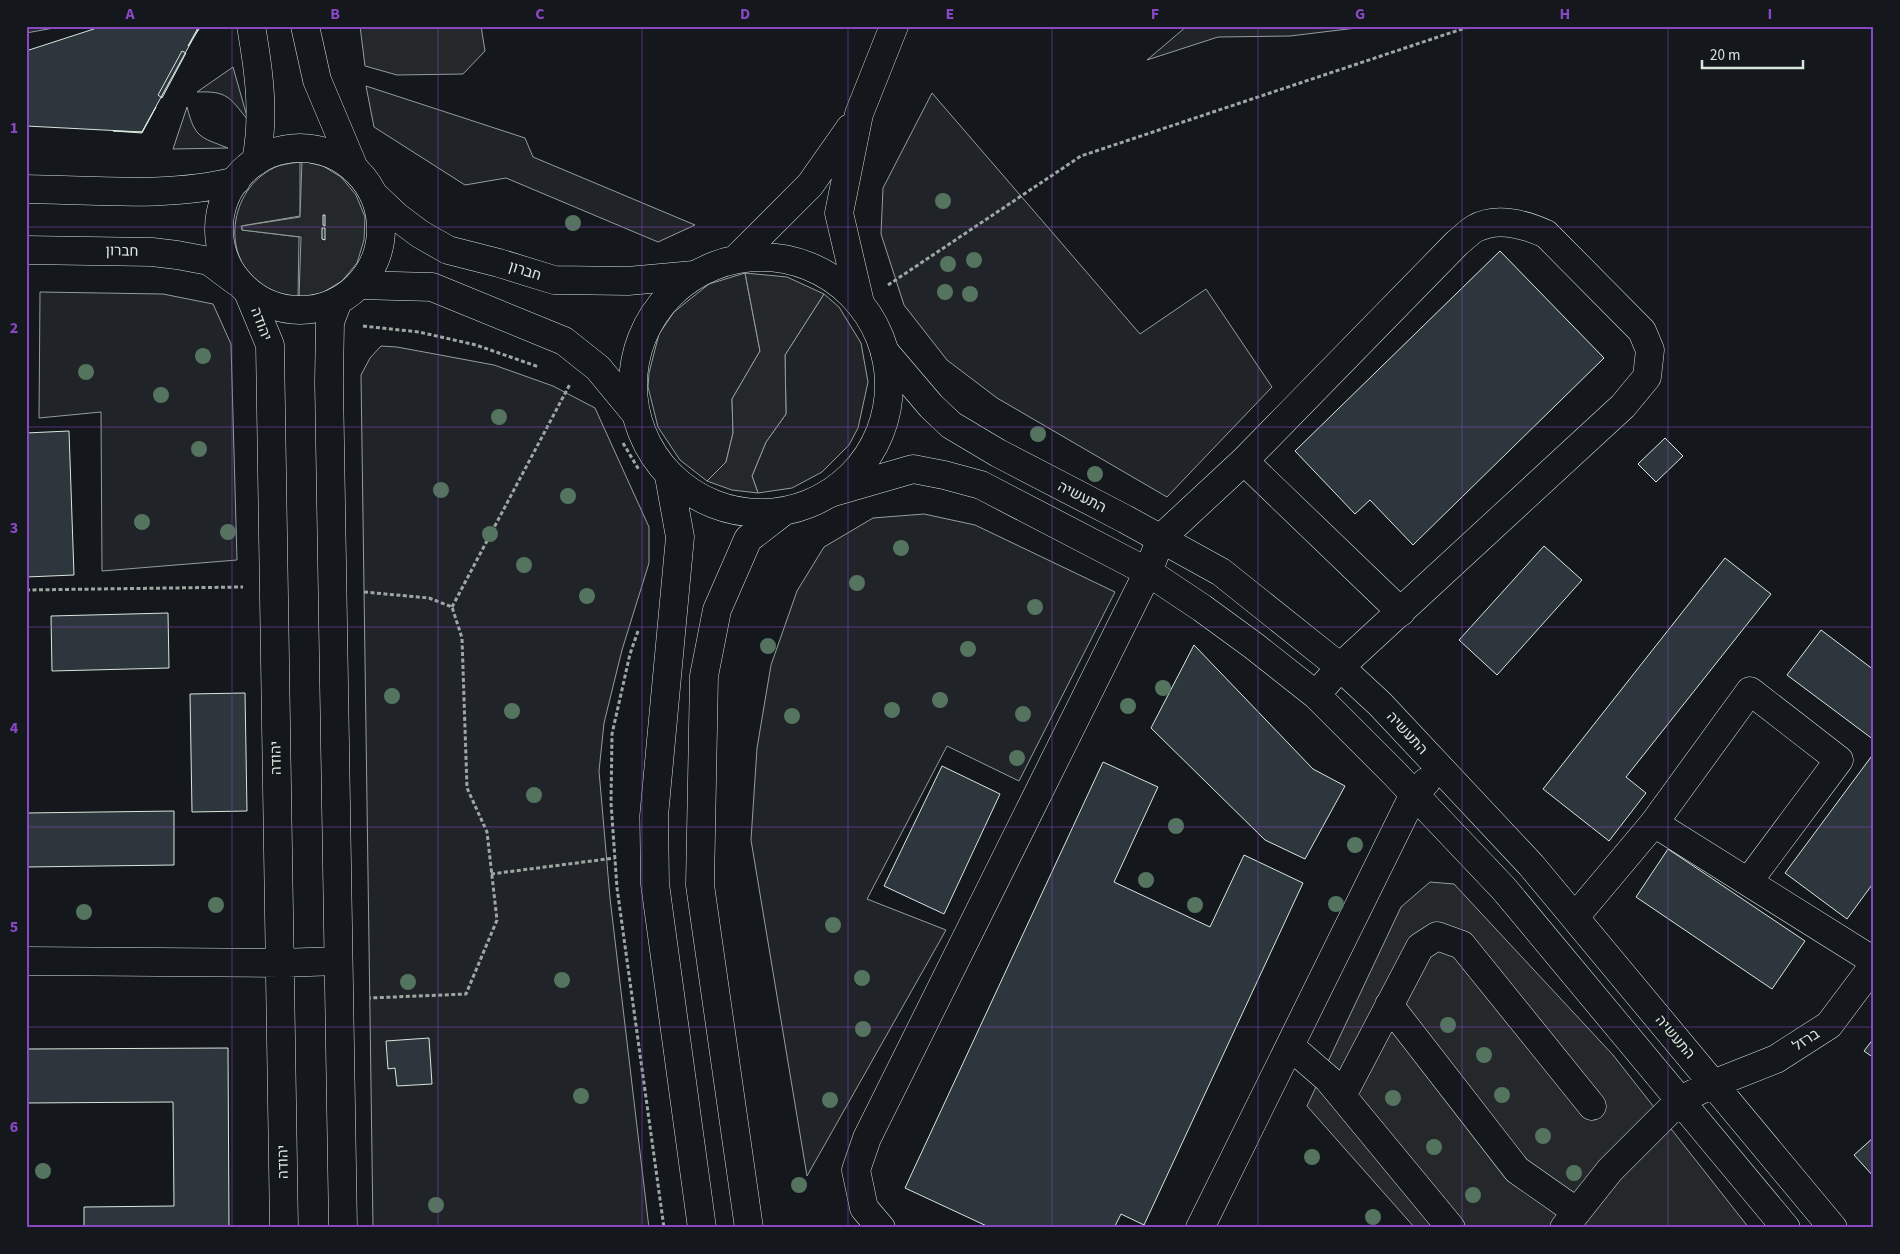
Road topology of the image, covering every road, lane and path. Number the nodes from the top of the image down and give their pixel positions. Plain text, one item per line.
1 (251, 26) edge
2 (305, 26) edge
3 (894, 26) edge
4 (1470, 26) edge
5 (859, 114) junction
6 (256, 161) junction
7 (354, 168) junction
8 (236, 181) junction
9 (26, 189) edge
10 (374, 196) junction
11 (26, 250) edge
12 (736, 259) junction
13 (694, 275) junction
14 (359, 285) junction
15 (244, 288) junction
16 (860, 303) junction
17 (334, 312) junction
18 (885, 352) junction
19 (547, 370) dead end
20 (572, 380) dead end
21 (636, 414) junction
22 (623, 442) dead end
23 (1244, 461) junction
24 (640, 471) dead end
25 (669, 476) junction
26 (830, 493) junction
27 (784, 512) junction
28 (1161, 538) junction
29 (1148, 572) junction
30 (274, 586) junction
31 (332, 589) junction
32 (26, 590) edge
33 (452, 607) junction
34 (1401, 612) junction
35 (639, 628) dead end
36 (1340, 667) junction
37 (1316, 695) junction
38 (1440, 768) junction
39 (1414, 794) junction
40 (1654, 823) junction
41 (615, 858) junction
42 (492, 874) junction
43 (1748, 882) junction
44 (1575, 917) junction
45 (338, 961) junction
46 (26, 962) edge
47 (280, 963) junction
48 (1874, 963) edge
49 (339, 1000) junction
50 (1389, 1005) junction
51 (1290, 1046) junction
52 (1714, 1084) junction
53 (1342, 1096) junction
54 (1680, 1100) junction
55 (1592, 1106) dead end
56 (1570, 1220) edge
57 (284, 1228) edge
58 (343, 1228) edge
59 (664, 1228) edge
60 (702, 1228) edge
61 (749, 1228) edge
62 (881, 1228) edge
63 (1200, 1228) edge
64 (1452, 1228) edge
65 (1786, 1228) edge
66 (1833, 1228) edge

1 - 6 main road
2 - 7 main road
3 - 5 main road
4 - 16 path
5 - 12 main road
5 - 16 main road
6 - 7 main road
6 - 8 main road
7 - 10 main road
8 - 9 main road
8 - 15 main road
10 - 13 main road, חברון
10 - 14 main road
11 - 15 main road, חברון
12 - 13 main road
12 - 16 main road
13 - 21 main road
14 - 17 main road
14 - 21 main road
15 - 17 main road
15 - 30 main road, יהודה
16 - 18 main road
17 - 19 path
17 - 31 main road
18 - 26 main road
18 - 28 main road, התעשיה
20 - 33 path
21 - 25 main road
22 - 24 path
23 - 28 main road
23 - 34 main road
23 - 34 main road
25 - 27 main road
25 - 60 main road
26 - 27 main road
26 - 29 main road
27 - 61 main road
28 - 29 main road
28 - 36 main road, התעשיה
29 - 37 main road
29 - 62 main road
30 - 32 path
30 - 47 main road, יהודה
31 - 33 path
31 - 45 main road
33 - 42 path
34 - 36 main road
35 - 41 path
36 - 37 main road
36 - 38 main road, התעשיה
37 - 39 main road
38 - 39 main road
38 - 44 main road, התעשיה
39 - 51 main road
39 - 54 main road
40 - 43 main road
40 - 43 main road
40 - 44 main road
41 - 42 path
41 - 59 path
42 - 49 path
43 - 48 main road
44 - 52 main road, התעשיה
45 - 47 main road
45 - 49 main road
46 - 47 main road
47 - 57 main road, יהודה
48 - 52 main road, ברזל
49 - 58 main road
50 - 53 main road
50 - 55 main road
50 - 56 main road
51 - 53 main road
51 - 63 main road
52 - 54 main road, ברזל
52 - 66 main road, התעשיה
53 - 64 main road
54 - 56 main road, ברזל
54 - 65 main road

